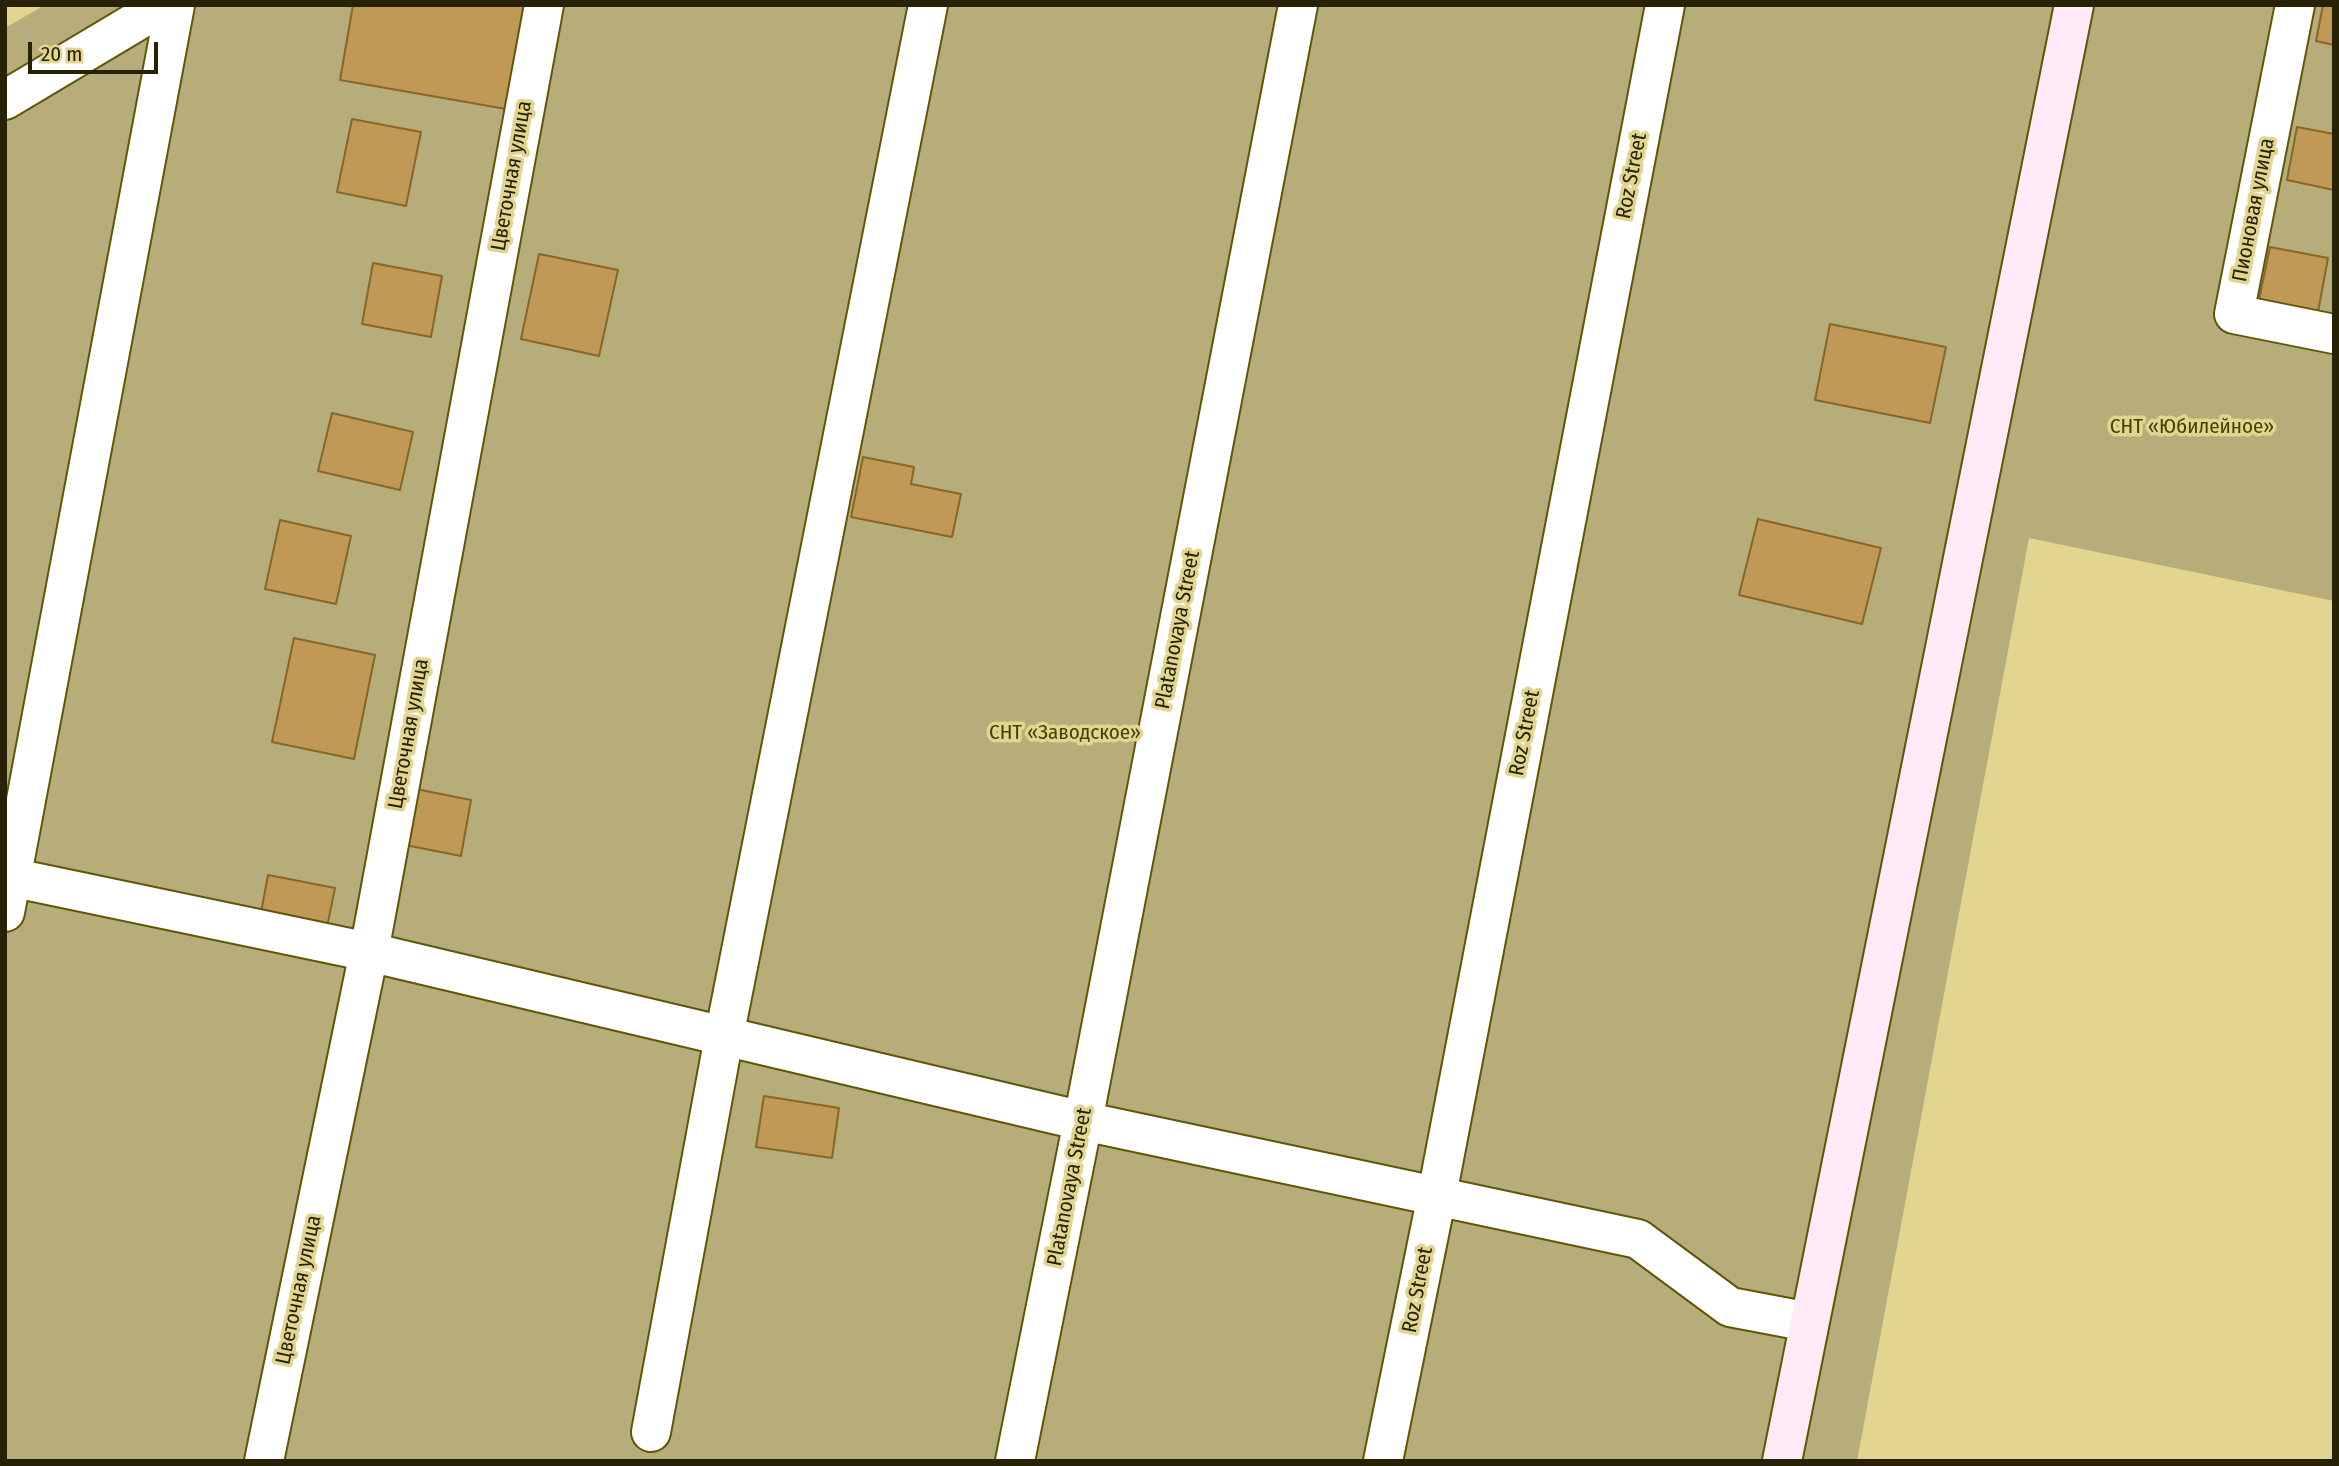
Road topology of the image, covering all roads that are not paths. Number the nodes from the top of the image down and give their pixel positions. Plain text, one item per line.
1 (164, 5) edge
2 (175, 5) edge
3 (544, 5) edge
4 (928, 5) edge
5 (1298, 5) edge
6 (1665, 5) edge
7 (2074, 5) edge
8 (2295, 5) edge
9 (5, 100) edge
10 (2334, 334) edge
11 (8, 889) edge
12 (369, 952) junction
13 (724, 1037) junction
14 (1083, 1121) junction
15 (1437, 1195) junction
16 (1809, 1322) junction
17 (651, 1432) dead end
18 (264, 1461) edge
19 (1015, 1461) edge
20 (1383, 1461) edge
21 (1782, 1461) edge

1 - 9 street
2 - 11 street
3 - 12 street, Цветочная улица
4 - 13 street
5 - 14 street, Platanovaya Street
6 - 15 street, Roz Street
7 - 16 street
8 - 10 street, Пионовая улица
11 - 12 street
12 - 13 street
12 - 18 street, Цветочная улица
13 - 14 street
13 - 17 street
14 - 15 street
14 - 19 street, Platanovaya Street
15 - 16 street
15 - 20 street, Roz Street
16 - 21 street

